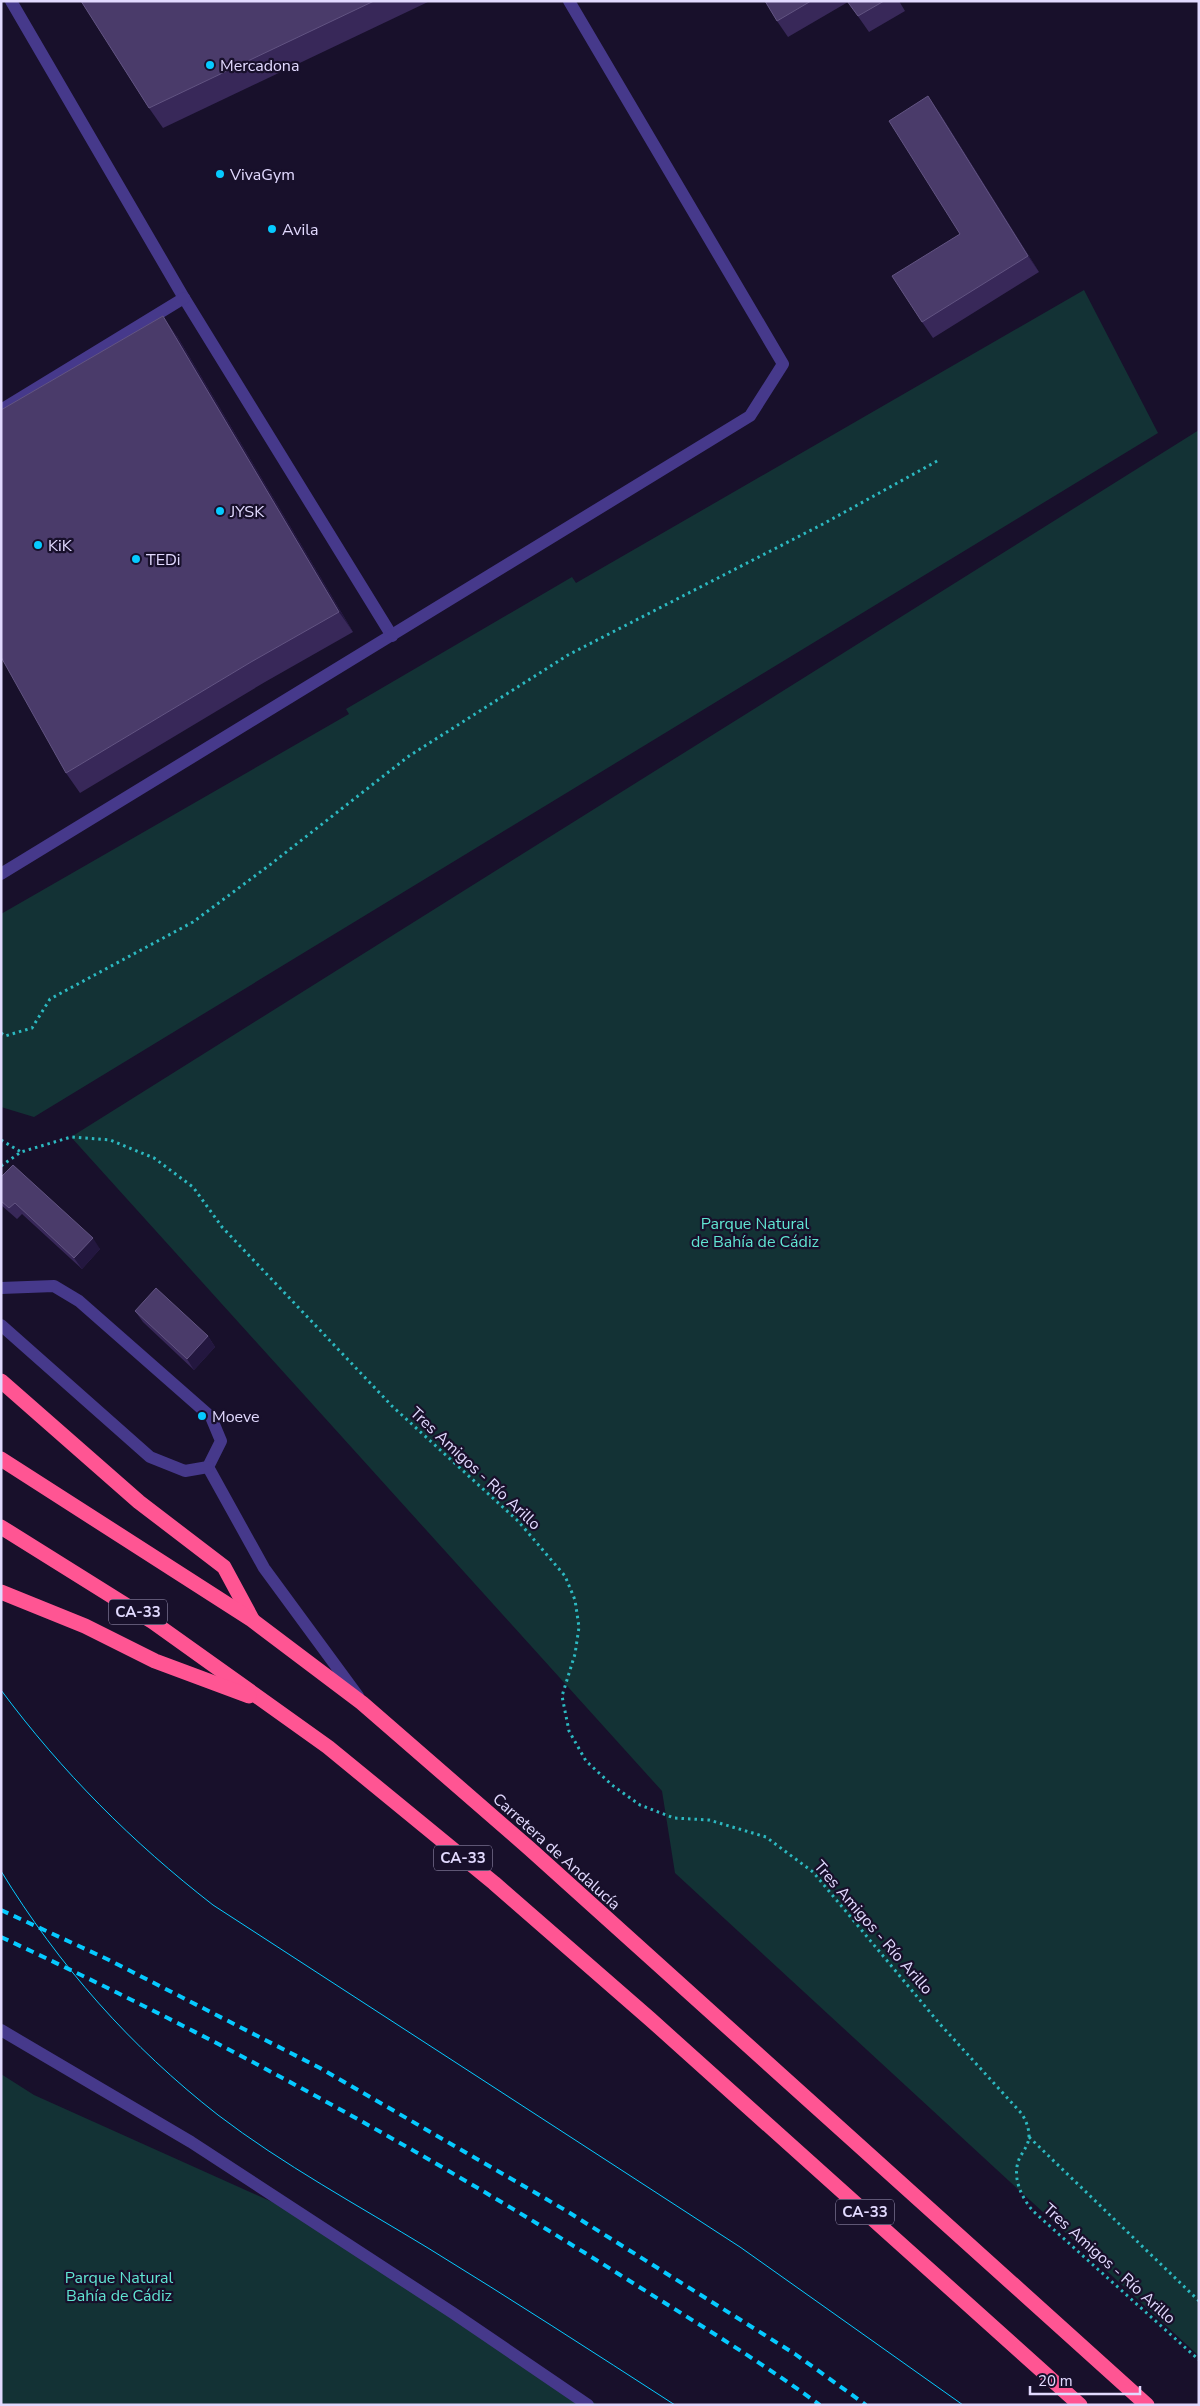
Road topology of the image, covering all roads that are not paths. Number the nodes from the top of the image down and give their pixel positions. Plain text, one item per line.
1 (11, 1) edge
2 (568, 1) edge
3 (184, 298) junction
4 (1, 410) edge
5 (392, 636) junction
6 (1, 874) edge
7 (1, 1288) edge
8 (1, 1326) edge
9 (1, 1381) edge
10 (1, 1459) edge
11 (208, 1467) junction
12 (1, 1527) edge
13 (1, 1592) edge
14 (252, 1620) junction
15 (362, 1702) junction
16 (270, 1704) junction
17 (1, 2030) edge
18 (588, 2405) edge
19 (1080, 2405) edge
20 (1147, 2405) edge

1 - 3 lane
2 - 5 lane
3 - 4 lane
3 - 5 lane
5 - 6 lane
7 - 11 lane
8 - 11 lane
9 - 14 highway
10 - 14 highway, CA-33
11 - 15 lane
12 - 16 highway, CA-33
13 - 16 highway
14 - 15 highway, Carretera de Andalucía / CA-33
15 - 20 highway, Carretera de Andalucía / CA-33
16 - 19 highway, CA-33
17 - 18 lane

